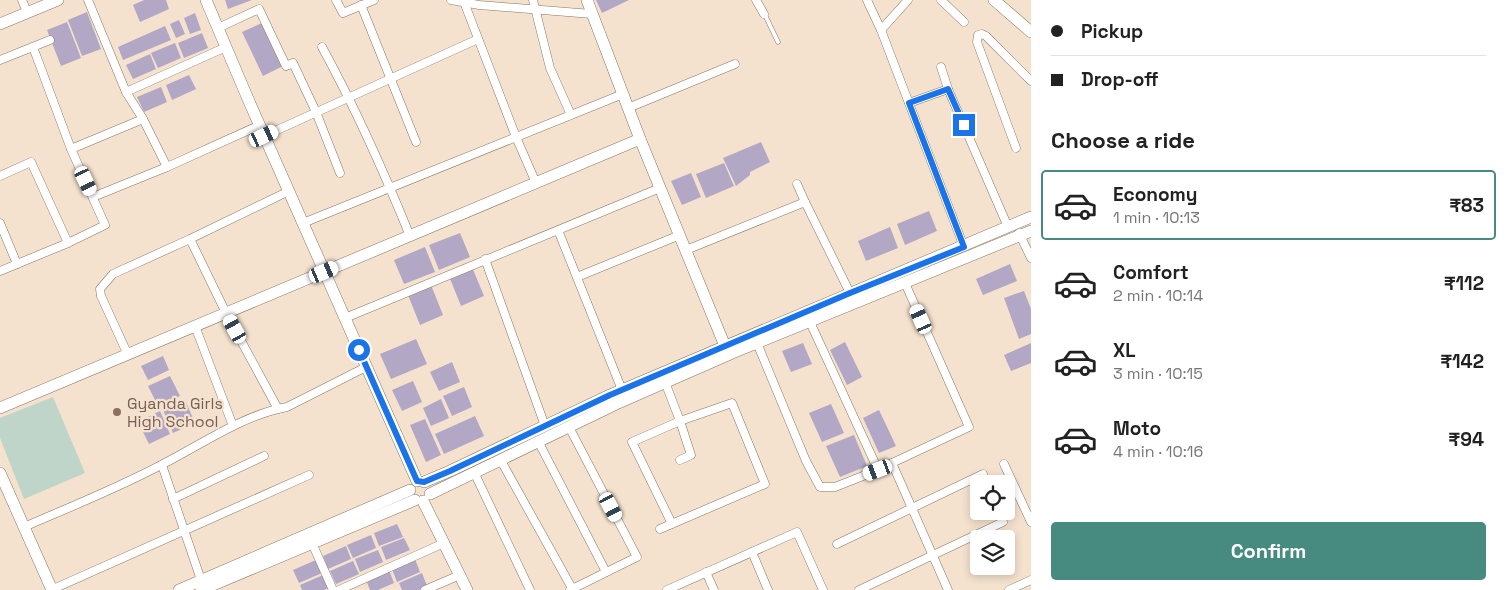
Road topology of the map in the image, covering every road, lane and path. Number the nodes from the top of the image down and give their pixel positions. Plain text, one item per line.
1 (22, 0) edge
2 (58, 0) edge
3 (88, 0) edge
4 (206, 0) edge
5 (336, 0) edge
6 (374, 0) edge
7 (451, 0) edge
8 (533, 0) edge
9 (587, 0) edge
10 (756, 0) edge
11 (867, 0) edge
12 (908, 0) edge
13 (941, 0) edge
14 (994, 0) edge
15 (464, 2) junction
16 (361, 5) junction
17 (535, 9) junction
18 (27, 12) junction
19 (592, 14) junction
20 (764, 14) joint
21 (964, 22) dead end
22 (0, 24) edge
23 (218, 28) junction
24 (881, 30) junction
25 (1031, 32) edge
26 (478, 39) junction
27 (50, 40) dead end
28 (778, 42) dead end
29 (33, 47) junction
30 (226, 47) junction
31 (322, 47) dead end
32 (0, 60) edge
33 (735, 64) dead end
34 (940, 67) dead end
35 (390, 79) junction
36 (1031, 82) edge
37 (948, 89) junction
38 (126, 92) junction
39 (623, 94) junction
40 (350, 97) junction
41 (909, 103) junction
42 (628, 108) junction
43 (316, 112) junction
44 (571, 115) junction
45 (143, 119) junction
46 (262, 131) junction
47 (516, 137) junction
48 (640, 139) junction
49 (416, 142) dead end
50 (1016, 148) dead end
51 (71, 149) junction
52 (167, 167) junction
53 (340, 173) dead end
54 (0, 176) edge
55 (536, 183) junction
56 (797, 184) dead end
57 (390, 188) junction
58 (660, 188) junction
59 (289, 191) junction
60 (93, 197) junction
61 (805, 202) junction
62 (1031, 218) edge
63 (0, 223) edge
64 (303, 223) junction
65 (1011, 226) junction
66 (558, 230) junction
67 (1026, 233) edge
68 (680, 235) junction
69 (410, 236) junction
70 (190, 239) junction
71 (68, 243) junction
72 (964, 247) junction
73 (686, 250) junction
74 (1031, 258) edge
75 (484, 259) junction
76 (18, 264) junction
77 (0, 272) edge
78 (324, 272) junction
79 (577, 277) junction
80 (905, 282) junction
81 (850, 293) junction
82 (226, 314) junction
83 (344, 318) junction
84 (810, 322) junction
85 (195, 326) junction
86 (757, 343) junction
87 (727, 350) junction
88 (128, 354) junction
89 (366, 367) junction
90 (665, 382) junction
91 (622, 390) junction
92 (0, 408) edge
93 (278, 409) junction
94 (680, 421) junction
95 (233, 426) junction
96 (545, 426) junction
97 (568, 427) junction
98 (538, 441) junction
99 (264, 456) dead end
100 (500, 459) junction
101 (680, 460) dead end
102 (892, 463) junction
103 (1004, 464) dead end
104 (162, 465) junction
105 (878, 470) junction
106 (474, 472) junction
107 (0, 473) edge
108 (983, 474) dead end
109 (309, 475) dead end
110 (420, 491) junction
111 (173, 499) junction
112 (912, 508) junction
113 (1003, 522) dead end
114 (1031, 522) edge
115 (672, 524) junction
116 (24, 528) junction
117 (660, 529) dead end
118 (184, 530) junction
119 (312, 543) junction
120 (444, 543) junction
121 (837, 544) dead end
122 (752, 552) junction
123 (932, 555) junction
124 (606, 572) junction
125 (706, 572) junction
126 (460, 575) junction
127 (1031, 580) edge
128 (201, 585) edge
129 (52, 590) edge
130 (179, 590) edge
131 (333, 590) edge
132 (339, 590) edge
133 (425, 590) edge
134 (467, 590) edge
135 (530, 590) edge
136 (572, 590) edge
137 (667, 590) edge
138 (714, 590) edge
139 (768, 590) edge
140 (823, 590) edge
141 (859, 590) edge
142 (948, 590) edge
143 (1009, 590) edge

1 - 18 street
2 - 18 street
3 - 38 street
4 - 23 street
5 - 16 street
6 - 16 street
7 - 15 street
8 - 17 street
9 - 19 street
10 - 20 street
11 - 24 street
12 - 24 street
13 - 21 street
14 - 25 street
15 - 17 street
15 - 26 street
16 - 35 street
17 - 19 street
17 - 44 street
18 - 22 street
19 - 39 street
20 - 28 lane
23 - 30 street
23 - 43 street
24 - 41 street
26 - 35 street
26 - 47 street
27 - 29 street
29 - 32 street
29 - 51 street
30 - 38 street
30 - 46 street
31 - 40 street
33 - 42 street
34 - 37 street
35 - 40 street
35 - 49 street
36 - 50 street
37 - 41 street
37 - 65 street
38 - 45 street
39 - 42 street
39 - 44 street
40 - 43 street
40 - 57 street
41 - 72 street
42 - 48 street
43 - 46 street
43 - 53 street
44 - 47 street
45 - 51 street
45 - 52 street
46 - 52 street
46 - 59 street
47 - 55 street
47 - 57 street
48 - 55 street
48 - 58 street
51 - 60 street
52 - 60 street
54 - 71 street
55 - 69 street
56 - 61 street
57 - 64 street
57 - 69 street
58 - 66 street
58 - 68 street
59 - 64 street
59 - 70 street
60 - 71 street
61 - 73 street
61 - 81 street
62 - 65 street
63 - 76 street
64 - 78 street
65 - 67 street
65 - 72 street
66 - 75 street
66 - 79 street
67 - 74 street
67 - 80 street
68 - 73 street
68 - 79 street
69 - 78 street
70 - 82 street
70 - 88 street
71 - 76 street
72 - 81 street
73 - 87 street
75 - 83 street
75 - 96 street
76 - 77 street
78 - 82 street
78 - 83 street
79 - 91 street
80 - 84 street
80 - 102 street
81 - 87 street
82 - 85 street
82 - 93 street
83 - 89 street
84 - 86 street
84 - 105 street
85 - 88 street
85 - 95 street
86 - 87 street
86 - 105 street
87 - 90 street
87 - 91 street
88 - 92 street
89 - 93 street
89 - 110 street
90 - 94 street
90 - 97 street
91 - 96 street
93 - 95 street
94 - 101 street
94 - 115 street
94 - 115 street
95 - 104 street
96 - 110 street
97 - 98 street
97 - 124 street
98 - 100 street
98 - 124 street
99 - 111 street
100 - 106 street
100 - 136 street
102 - 105 street
102 - 112 street
103 - 114 street
104 - 111 street
104 - 116 street
106 - 110 street
106 - 135 street
107 - 116 street
108 - 112 street
109 - 118 street
110 - 119 street
110 - 120 street
110 - 128 street
111 - 118 street
112 - 121 street
112 - 123 street
113 - 123 street
115 - 117 street
116 - 129 street
118 - 128 street
118 - 129 street
119 - 128 street
119 - 131 street
120 - 126 street
120 - 132 street
122 - 125 street
122 - 139 street
122 - 140 street
123 - 141 street
123 - 142 street
124 - 136 street
125 - 137 street
125 - 138 street
126 - 133 street
126 - 134 street
127 - 143 street
128 - 130 street

